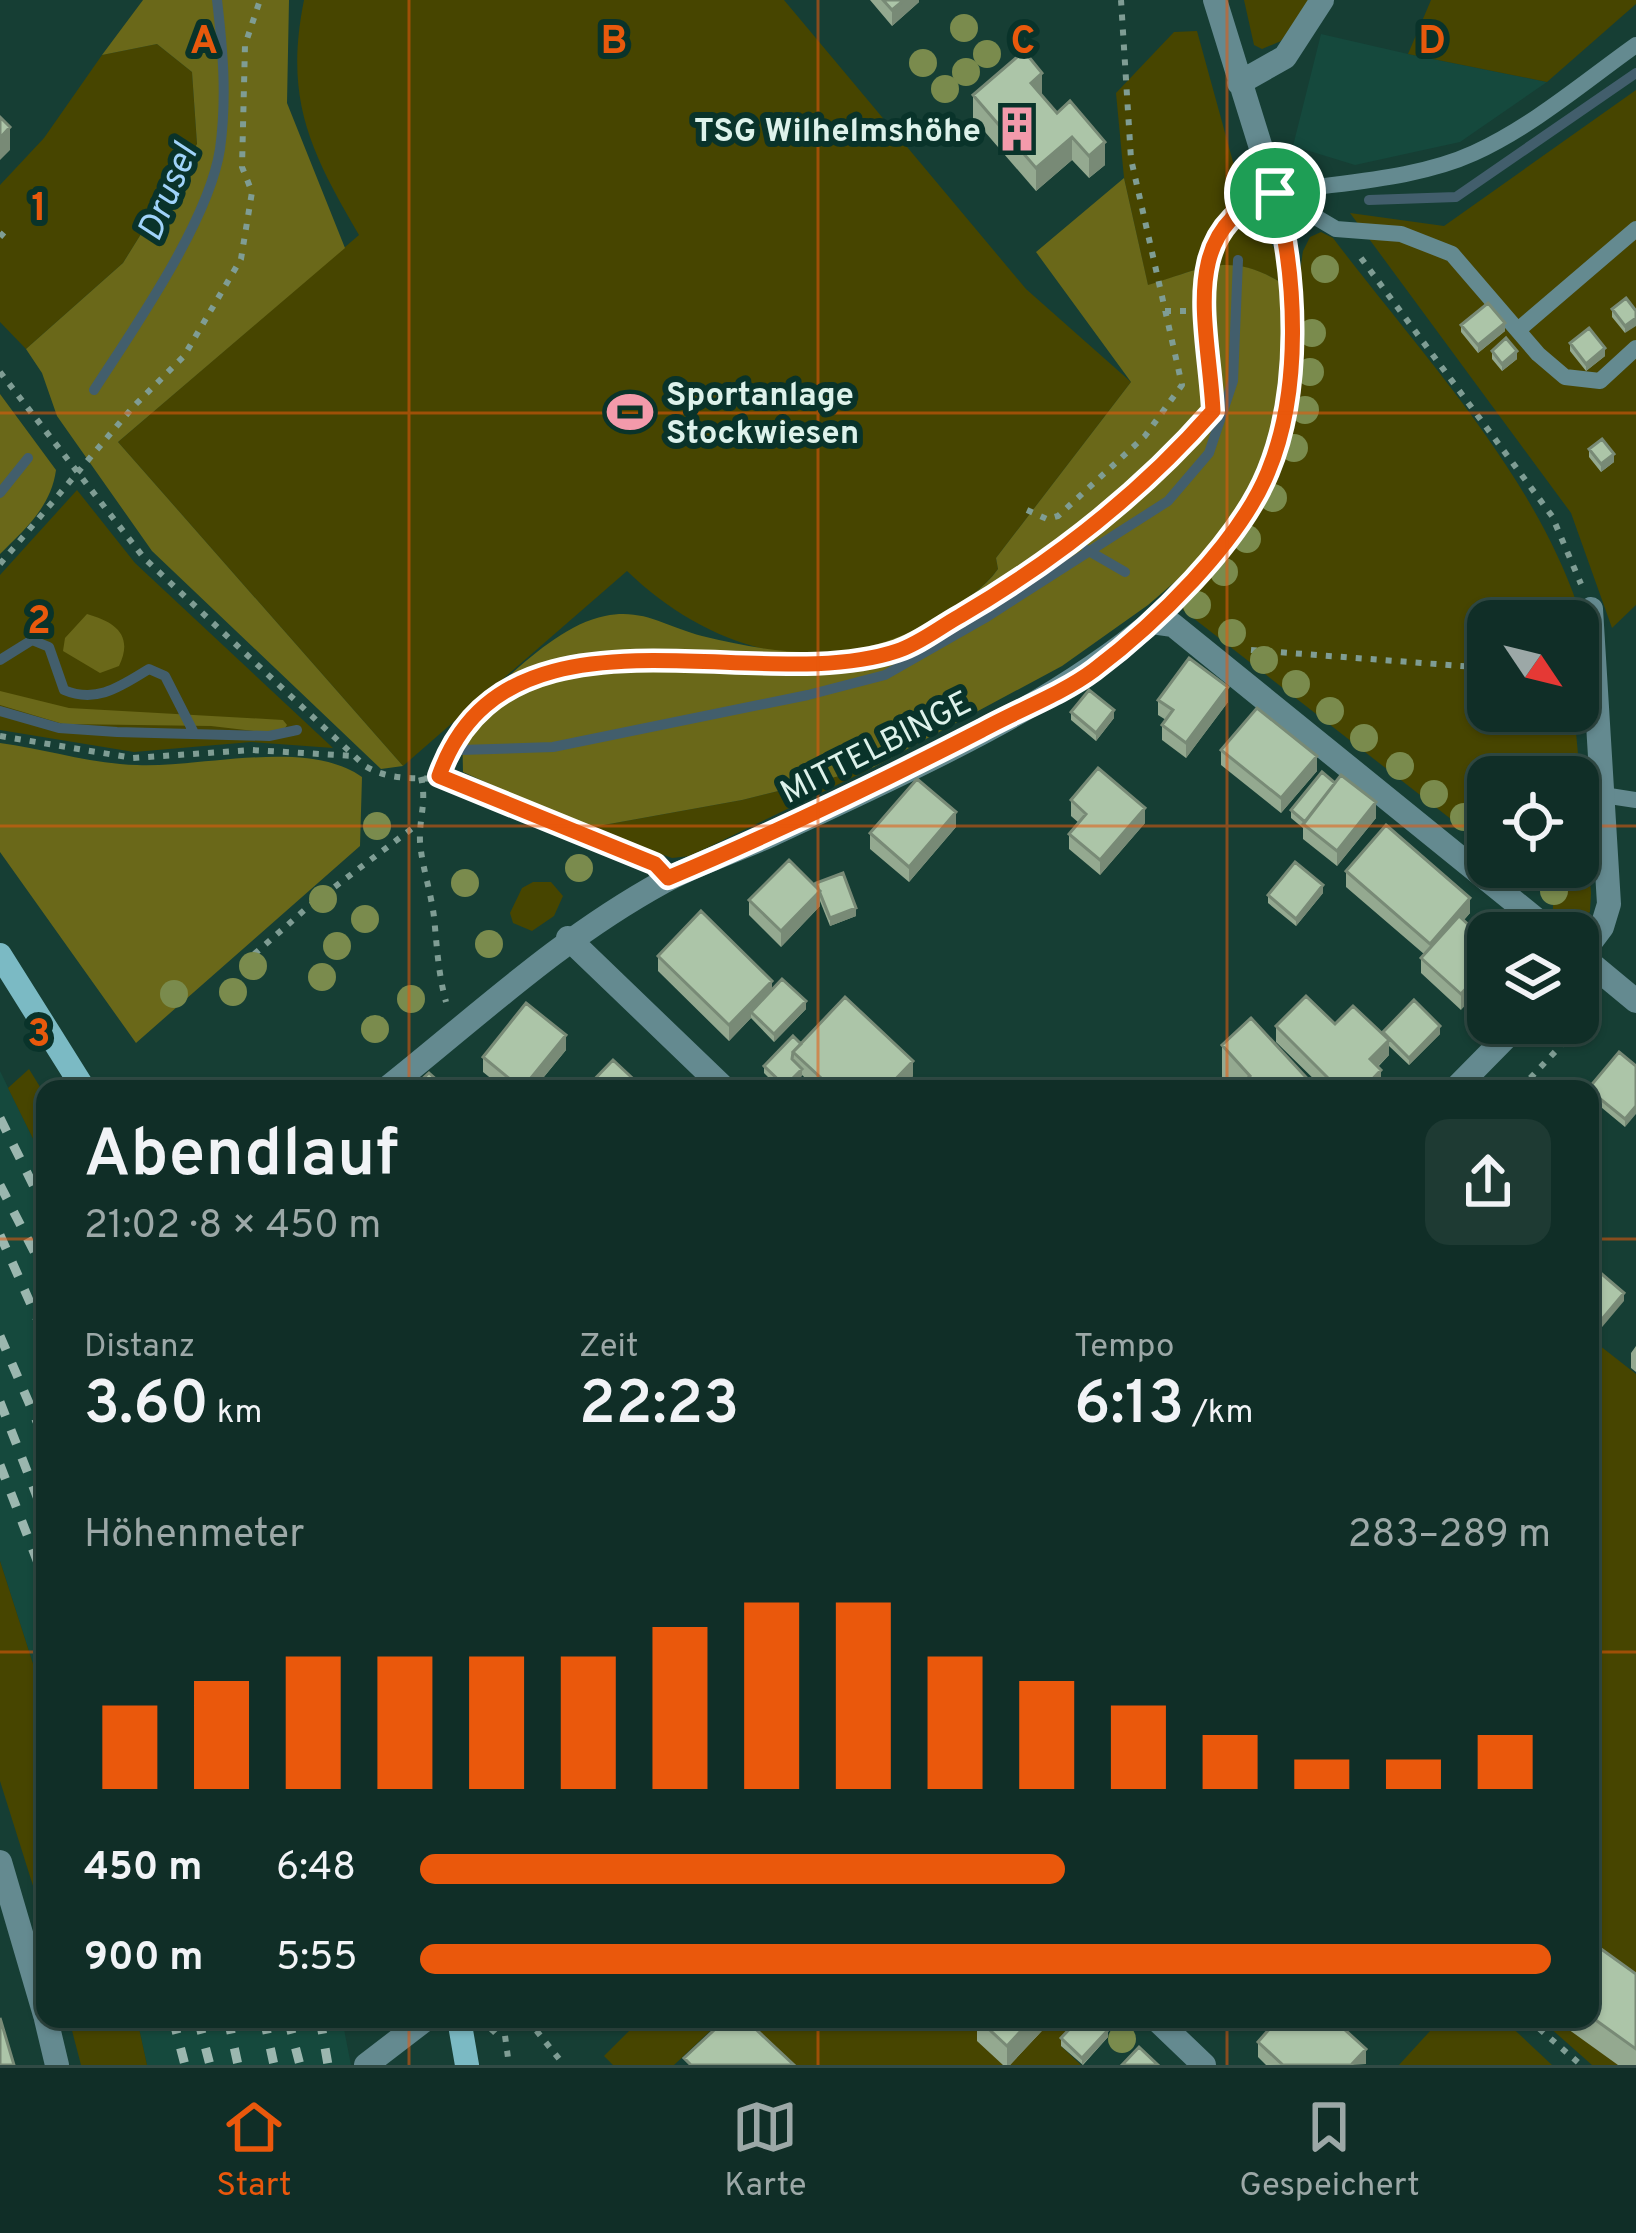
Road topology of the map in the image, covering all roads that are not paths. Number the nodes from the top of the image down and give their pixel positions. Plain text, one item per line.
1 (1215, 0) edge
2 (1322, 0) edge
3 (1636, 45) edge
4 (1239, 83) junction
5 (1275, 193) junction
6 (1636, 229) edge
7 (1518, 330) junction
8 (1636, 348) edge
9 (1599, 727) edge
10 (1603, 795) junction
11 (1636, 800) edge
12 (1527, 912) edge
13 (1599, 931) edge
14 (568, 938) junction
15 (0, 955) edge
16 (1599, 972) edge
17 (1626, 994) edge
18 (1499, 1044) edge
19 (78, 1080) edge
20 (397, 1080) edge
21 (716, 1080) edge
22 (1464, 1080) edge
23 (0, 1862) edge
24 (36, 1986) edge
25 (48, 2028) edge
26 (414, 2028) edge
27 (461, 2028) edge
28 (1165, 2028) edge
29 (57, 2065) edge
30 (365, 2065) edge
31 (467, 2065) edge
32 (1204, 2065) edge

1 - 4 street
2 - 4 street
3 - 5 lane
4 - 5 street
5 - 7 lane
6 - 7 lane
7 - 8 lane
9 - 10 street
10 - 11 lane
10 - 13 street
12 - 14 street, MITTELBINGE
14 - 20 street, MITTELBINGE
14 - 21 street
15 - 19 main road
16 - 17 street
18 - 22 street
23 - 24 street
25 - 29 street
26 - 30 street
27 - 31 main road
28 - 32 street

